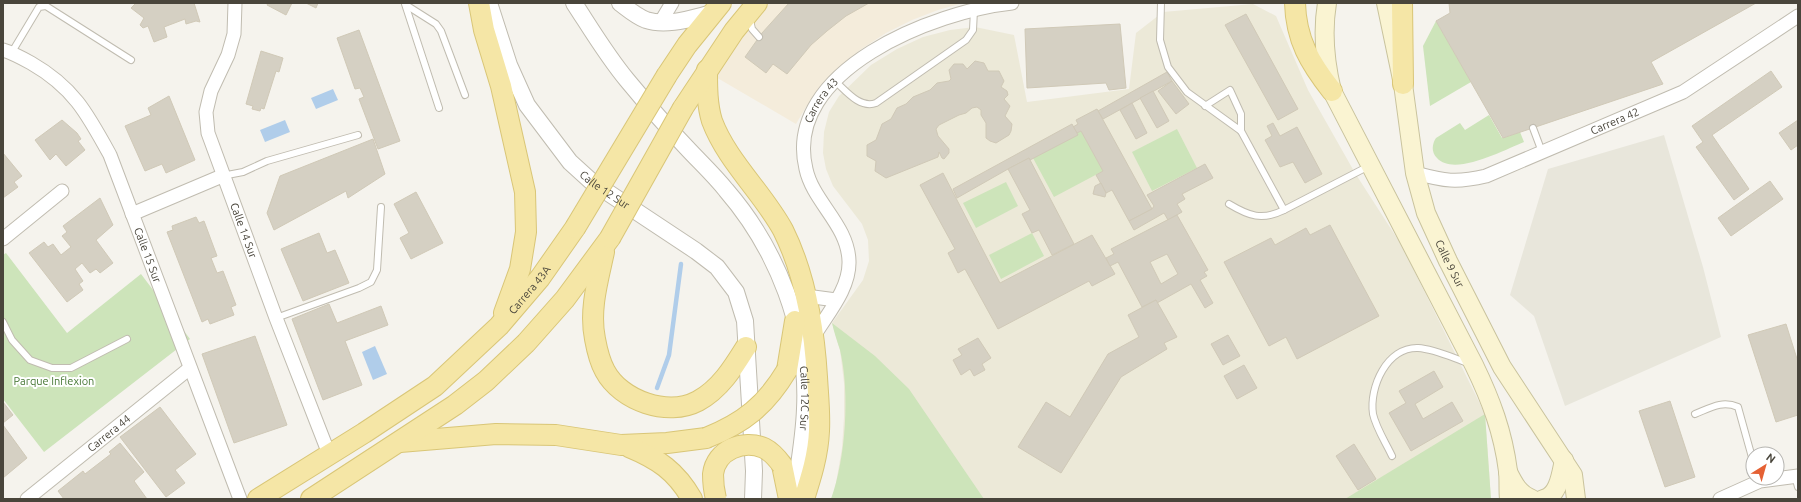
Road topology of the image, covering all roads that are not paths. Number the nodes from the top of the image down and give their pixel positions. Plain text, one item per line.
1 (235, 3) edge
2 (479, 3) edge
3 (489, 3) edge
4 (574, 3) edge
5 (620, 3) edge
6 (672, 3) edge
7 (1012, 3) edge
8 (1161, 3) edge
9 (1375, 3) edge
10 (1402, 3) edge
11 (405, 4) edge
12 (755, 5) edge
13 (1293, 5) edge
14 (1330, 7) edge
15 (717, 8) edge
16 (974, 10) junction
17 (1388, 11) edge
18 (1798, 16) edge
19 (660, 23) junction
20 (759, 37) dead end
21 (7, 51) edge
22 (131, 60) dead end
23 (707, 70) junction
24 (834, 80) junction
25 (1403, 84) junction
26 (1332, 91) junction
27 (464, 95) dead end
28 (1205, 106) junction
29 (439, 108) dead end
30 (1533, 128) dead end
31 (1241, 131) junction
32 (358, 135) dead end
33 (1542, 152) junction
34 (1370, 166) junction
35 (1416, 173) junction
36 (222, 176) junction
37 (62, 191) dead end
38 (1229, 204) dead end
39 (381, 207) dead end
40 (1284, 210) junction
41 (132, 214) junction
42 (3, 239) edge
43 (608, 243) junction
44 (806, 296) junction
45 (836, 300) junction
46 (276, 318) junction
47 (795, 321) junction
48 (3, 322) edge
49 (499, 326) junction
50 (814, 336) junction
51 (127, 339) dead end
52 (746, 347) junction
53 (1474, 365) junction
54 (190, 368) junction
55 (1695, 414) dead end
56 (398, 442) junction
57 (621, 445) junction
58 (1749, 446) edge
59 (329, 454) junction
60 (1392, 456) dead end
61 (1564, 460) junction
62 (1508, 471) junction
63 (1785, 480) edge
64 (1797, 480) edge
65 (1745, 486) edge
66 (27, 499) edge
67 (240, 499) edge
68 (258, 499) edge
69 (311, 499) edge
70 (692, 499) edge
71 (716, 499) edge
72 (753, 499) edge
73 (789, 499) edge
74 (794, 499) edge
75 (804, 499) edge
76 (1510, 499) edge
77 (1532, 499) edge
78 (1543, 499) edge
79 (1576, 499) edge
80 (1720, 499) edge

1 - 36 street, Calle 14 Sur
2 - 49 main road
3 - 52 street, Calle 12 Sur
4 - 47 street
5 - 19 street
6 - 19 street
7 - 16 street, Carrera 43
8 - 28 lane
9 - 17 main road
10 - 25 main road
11 - 27 lane
11 - 29 lane
12 - 20 lane
12 - 23 main road
13 - 26 main road
14 - 26 main road
15 - 19 street
15 - 49 main road, Carrera 43A, bridge
16 - 24 street, Carrera 43
16 - 24 lane
17 - 25 main road, Calle 9 Sur
18 - 33 street, Carrera 42
21 - 22 lane
21 - 41 street, Calle 15 Sur
23 - 43 main road, bridge
23 - 44 main road
24 - 45 street, Carrera 43
25 - 35 main road, Calle 9 Sur
26 - 34 main road
28 - 31 lane
28 - 31 lane
30 - 33 lane
31 - 40 lane
32 - 36 lane
33 - 35 street, Carrera 42
34 - 40 lane
34 - 53 main road
35 - 61 main road, Calle 9 Sur
36 - 41 street
36 - 46 street, Calle 14 Sur
37 - 42 street
38 - 40 lane
39 - 46 lane
41 - 54 street, Calle 15 Sur
43 - 52 main road
43 - 56 main road
44 - 45 street
44 - 50 main road
45 - 50 street, Carrera 43
46 - 59 street, Calle 14 Sur
47 - 57 main road, bridge
47 - 74 street, Calle 12C Sur
48 - 51 lane
49 - 59 main road, Carrera 43A
50 - 75 main road
52 - 72 street
53 - 60 lane
53 - 62 main road
54 - 66 street, Carrera 44
54 - 67 street, Calle 15 Sur
55 - 58 lane
56 - 57 main road
56 - 69 main road
57 - 70 main road
59 - 68 main road, Carrera 43A
61 - 78 main road
61 - 79 main road, Calle 9 Sur
62 - 76 main road
62 - 77 main road
63 - 64 street
65 - 80 street
71 - 73 main road, bridge

